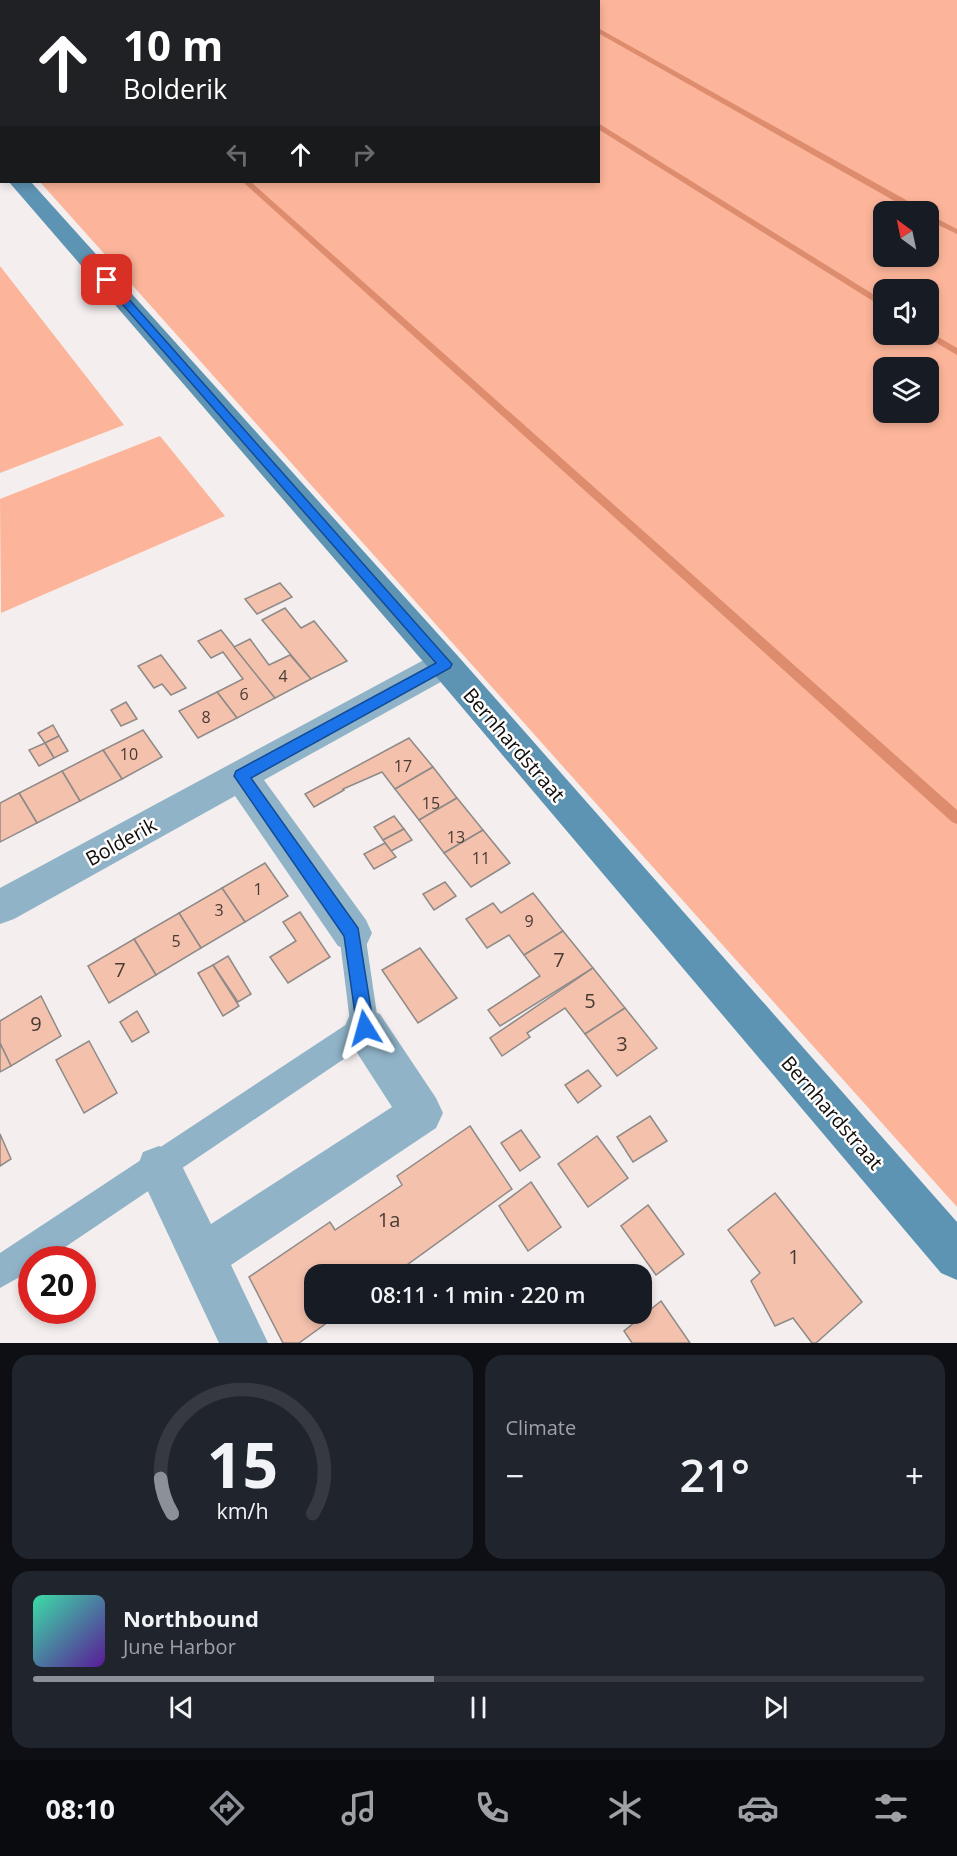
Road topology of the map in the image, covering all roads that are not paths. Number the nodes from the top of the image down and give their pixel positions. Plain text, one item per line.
1 (21, 183) edge
2 (445, 664) junction
3 (241, 776) junction
4 (0, 907) edge
5 (352, 933) joint
6 (365, 1028) junction
7 (159, 1168) junction
8 (202, 1257) junction
9 (957, 1257) edge
10 (0, 1272) edge
11 (244, 1343) edge

1 - 2 street, Bernhardstraat
2 - 3 street, Bolderik
2 - 9 street, Bernhardstraat
3 - 4 street, Bolderik
3 - 5 street
5 - 6 lane
6 - 7 lane
6 - 8 street
7 - 8 street
7 - 10 lane
8 - 11 street

